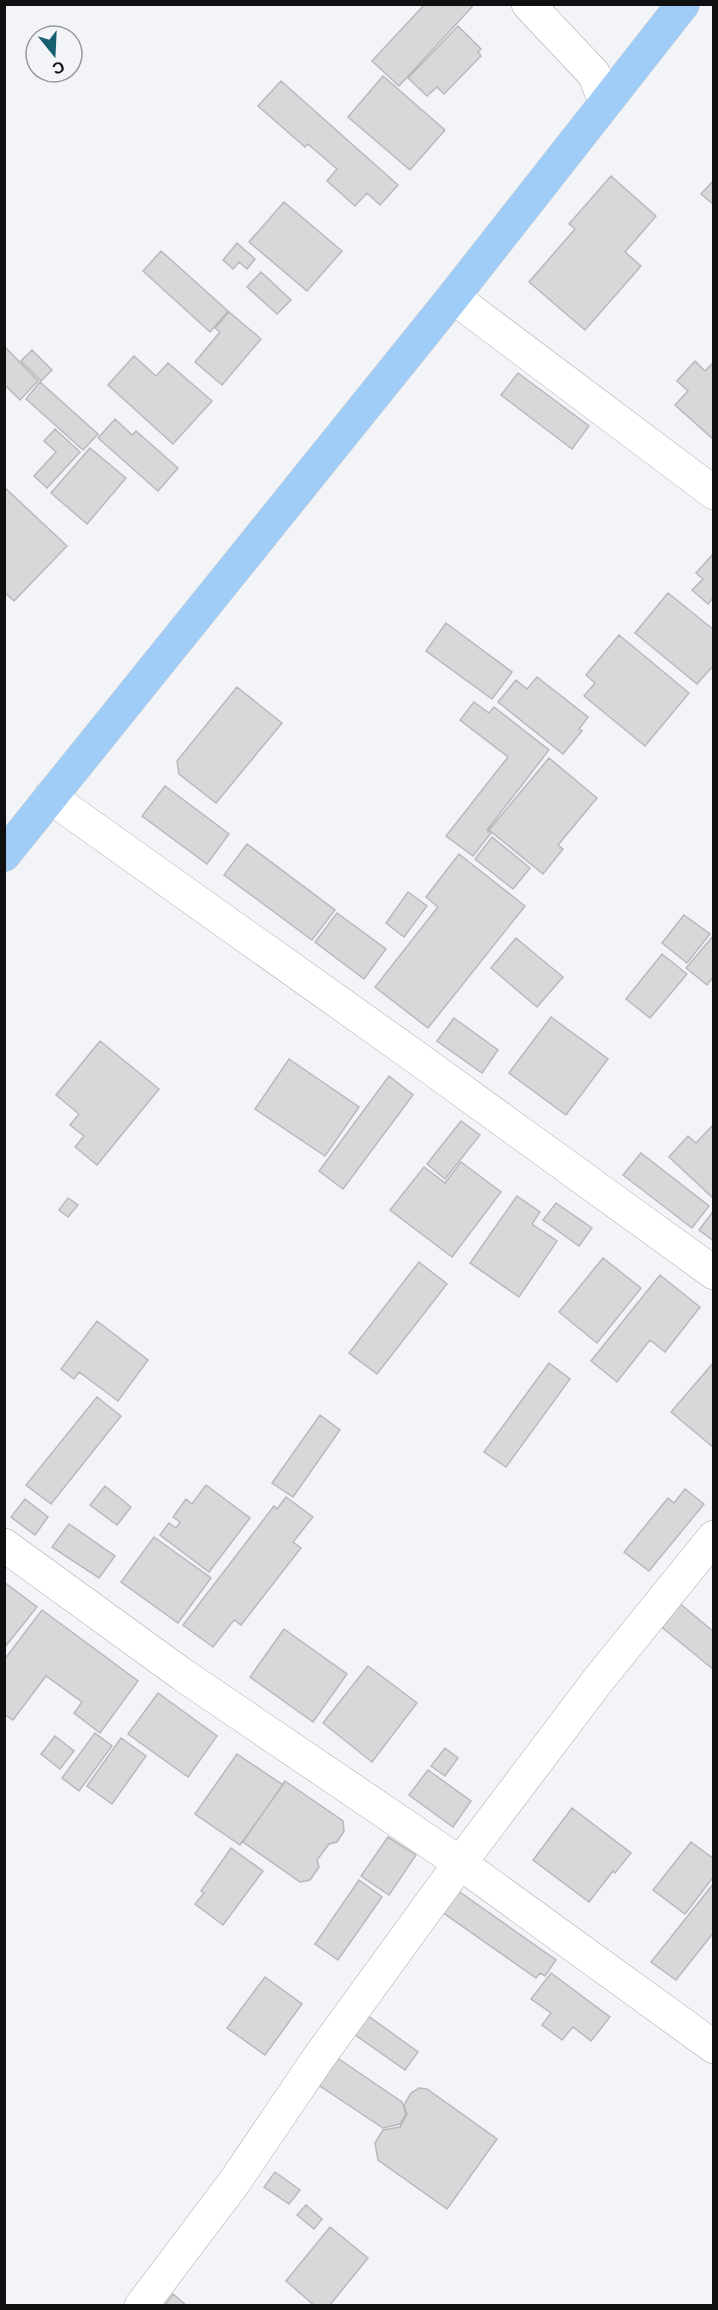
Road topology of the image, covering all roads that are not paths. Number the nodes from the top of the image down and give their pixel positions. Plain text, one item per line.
1 (528, 4) edge
2 (683, 4) edge
3 (605, 102) junction
4 (453, 297) junction
5 (714, 493) edge
6 (50, 797) junction
7 (4, 855) edge
8 (714, 1273) edge
9 (714, 1537) edge
10 (4, 1545) edge
11 (460, 1863) junction
12 (714, 2048) edge
13 (141, 2306) edge

1 - 3 street
2 - 3 main road
3 - 4 main road
4 - 5 street
4 - 6 main road
6 - 7 main road
6 - 8 street
9 - 11 street
10 - 11 street
11 - 12 street
11 - 13 street

